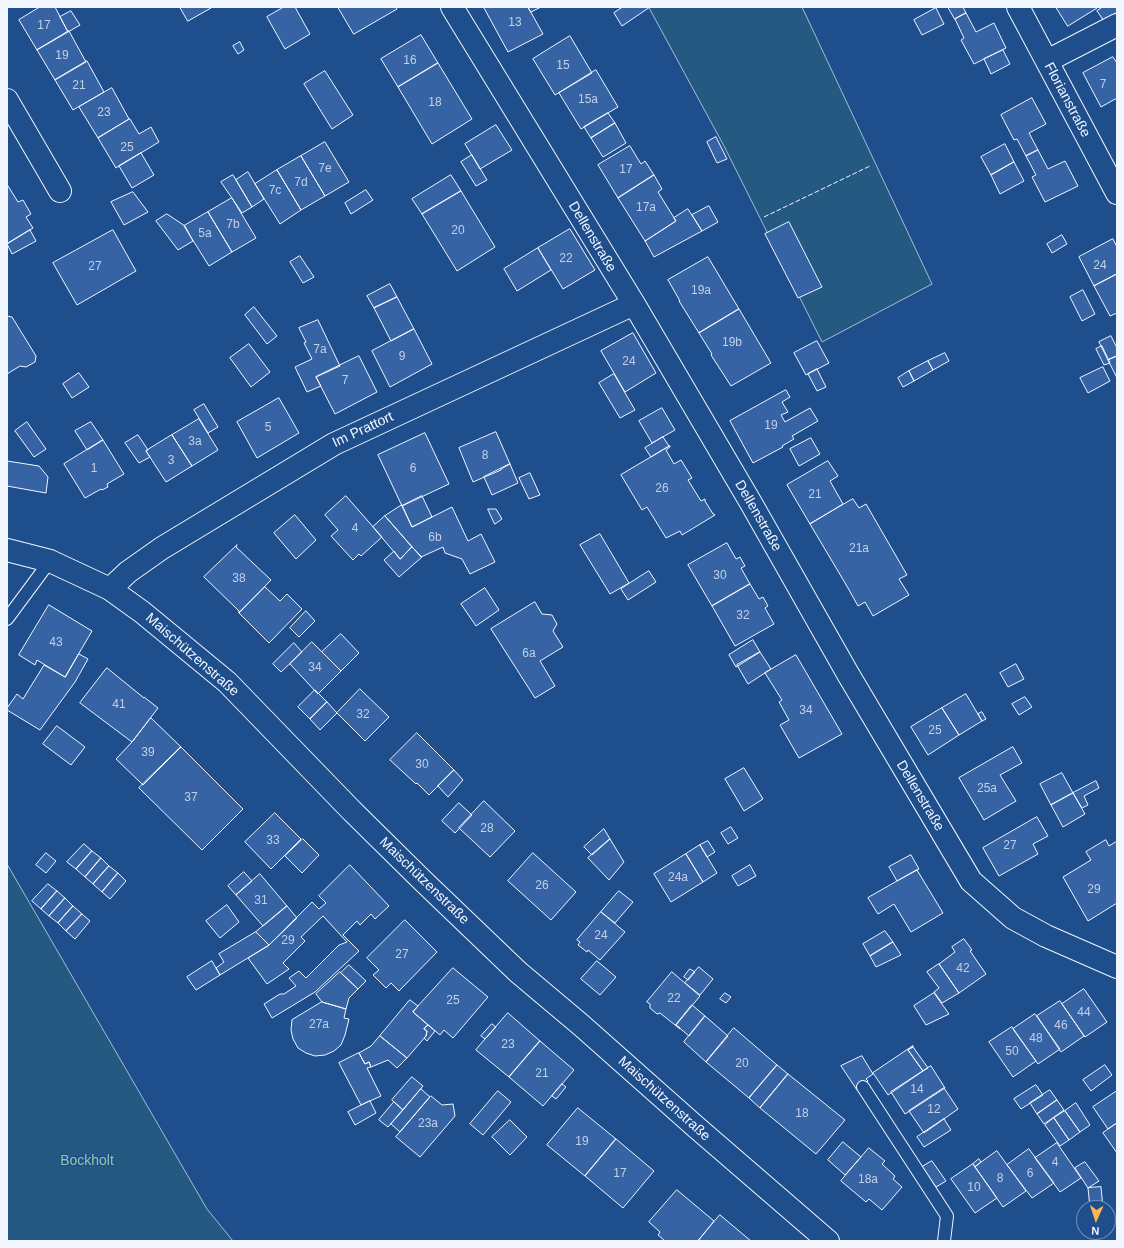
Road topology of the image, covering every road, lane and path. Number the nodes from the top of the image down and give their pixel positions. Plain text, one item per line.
1 (452, 7) edge
2 (1018, 7) edge
3 (1117, 25) edge
4 (1047, 61) junction
5 (7, 100) edge
6 (60, 191) dead end
7 (1117, 193) edge
8 (634, 304) junction
9 (7, 550) edge
10 (50, 561) junction
11 (110, 589) junction
12 (7, 619) edge
13 (1117, 967) edge
14 (863, 1087) dead end
15 (828, 1241) edge
16 (944, 1241) edge

1 - 8 street, Dellenstraße
2 - 4 street, Florianstraße
3 - 4 street
4 - 7 street, Florianstraße
5 - 6 street
8 - 11 street, Im Prattort
8 - 13 street, Dellenstraße
9 - 10 street, Maischützenstraße
10 - 11 street, Maischützenstraße
10 - 12 lane
11 - 15 street, Maischützenstraße
14 - 16 lane

